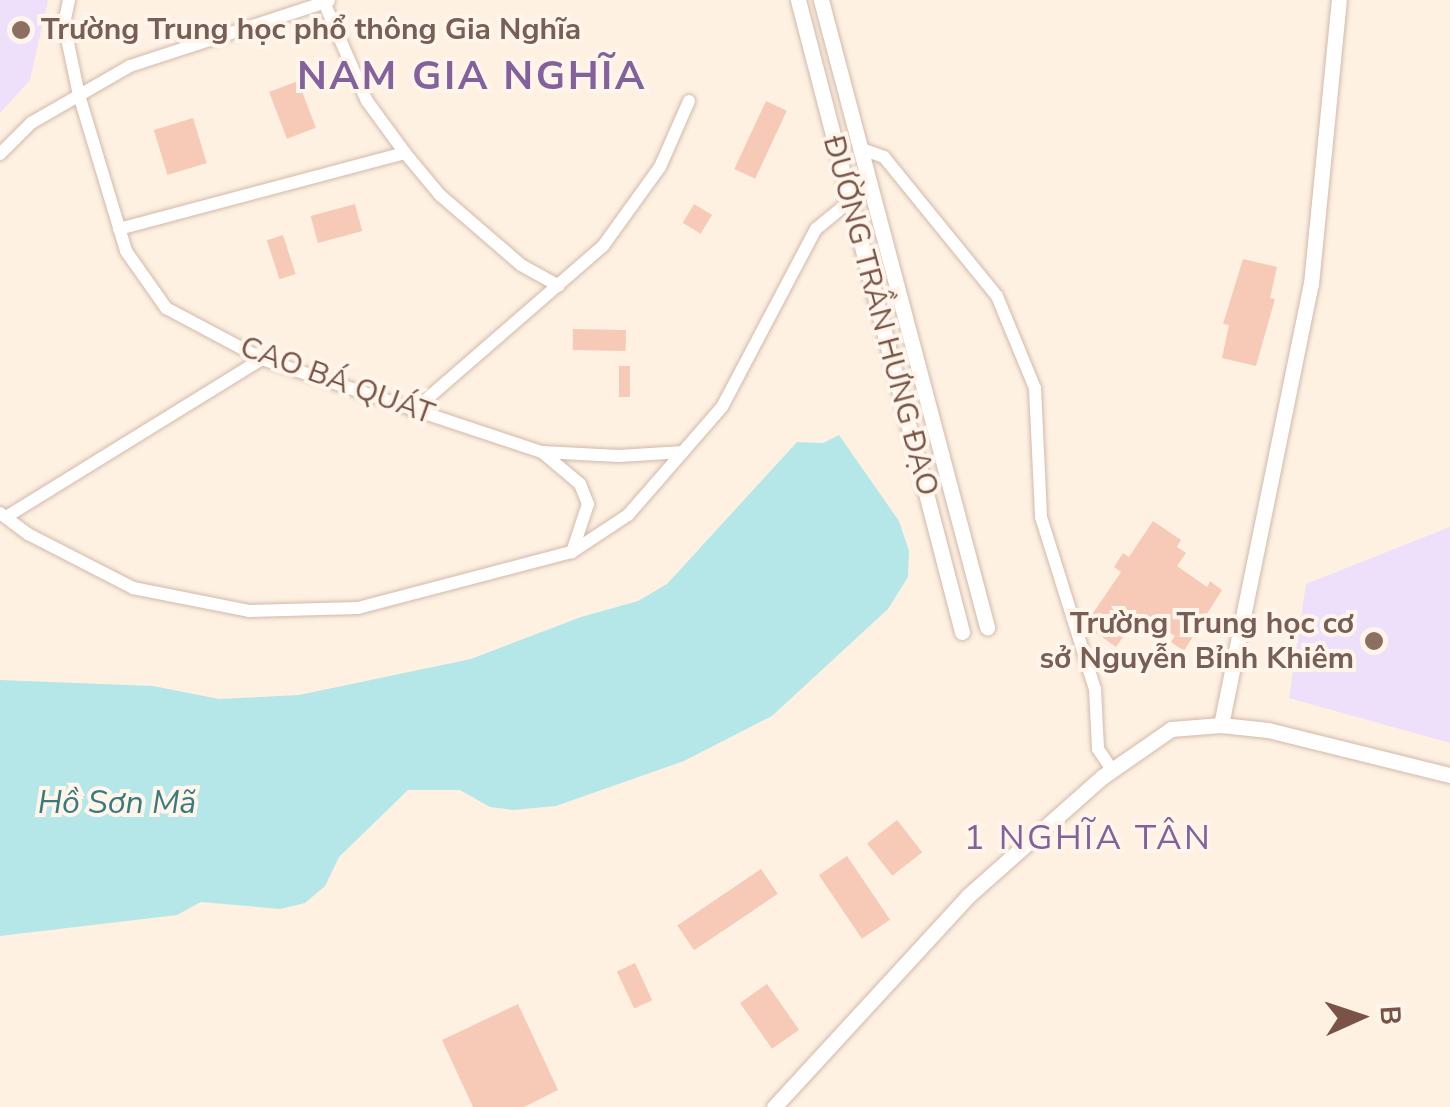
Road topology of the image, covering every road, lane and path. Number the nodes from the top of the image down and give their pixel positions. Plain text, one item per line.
1 (69, 0) edge
2 (798, 0) edge
3 (821, 0) edge
4 (1339, 0) edge
5 (326, 1) edge
6 (79, 95) junction
7 (688, 102) dead end
8 (859, 148) junction
9 (405, 153) junction
10 (0, 154) edge
11 (872, 196) junction
12 (850, 201) junction
13 (119, 229) junction
14 (559, 286) junction
15 (262, 358) junction
16 (413, 412) junction
17 (542, 452) junction
18 (683, 452) junction
19 (943, 461) junction
20 (919, 468) junction
21 (3, 515) edge
22 (572, 552) junction
23 (987, 627) dead end
24 (962, 632) dead end
25 (1221, 725) junction
26 (1112, 770) junction
27 (1450, 775) edge
28 (774, 1107) edge

1 - 6 street, CAO BÁ QUÁT
2 - 12 street, ĐƯỜNG TRẦN HƯNG ĐẠO
3 - 8 street, ĐƯỜNG TRẦN HƯNG ĐẠO
4 - 25 street
5 - 6 street
5 - 9 street
6 - 10 street
6 - 13 street, CAO BÁ QUÁT
7 - 14 street
8 - 11 street, ĐƯỜNG TRẦN HƯNG ĐẠO
8 - 26 street
9 - 13 street
9 - 14 street
11 - 12 street
11 - 19 street, ĐƯỜNG TRẦN HƯNG ĐẠO
12 - 18 street
12 - 20 street, ĐƯỜNG TRẦN HƯNG ĐẠO
13 - 15 street, CAO BÁ QUÁT
14 - 16 street
15 - 16 street, CAO BÁ QUÁT
15 - 21 street
16 - 17 street, CAO BÁ QUÁT
17 - 18 street, CAO BÁ QUÁT
17 - 22 street, CAO BÁ QUÁT
18 - 22 street
19 - 20 street
19 - 23 street, ĐƯỜNG TRẦN HƯNG ĐẠO
20 - 24 street, ĐƯỜNG TRẦN HƯNG ĐẠO
21 - 22 street
25 - 26 street
25 - 27 street
26 - 28 street

